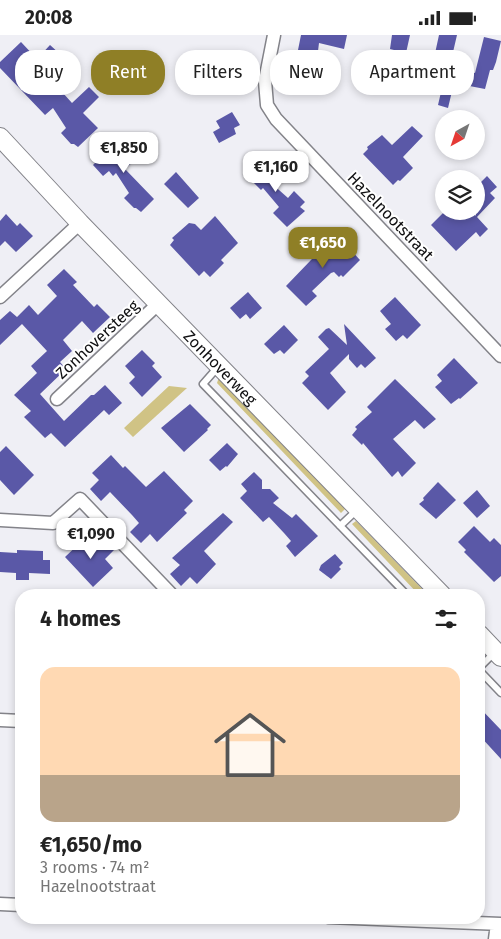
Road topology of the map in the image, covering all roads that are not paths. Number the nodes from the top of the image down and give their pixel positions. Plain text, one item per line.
1 (274, 35) edge
2 (0, 137) edge
3 (80, 223) junction
4 (0, 297) edge
5 (159, 303) junction
6 (501, 356) edge
7 (220, 365) junction
8 (57, 399) dead end
9 (359, 509) junction
10 (2, 519) edge
11 (340, 526) junction
12 (166, 589) edge
13 (401, 589) edge
14 (436, 589) edge
15 (485, 640) edge
16 (498, 654) edge
17 (485, 664) edge
18 (485, 676) edge
19 (501, 693) edge
20 (0, 720) edge
21 (15, 721) edge
22 (0, 905) edge
23 (15, 905) edge
24 (485, 923) edge
25 (499, 924) edge
26 (495, 939) edge

1 - 6 street, Hazelnootstraat
2 - 3 street, Zonhoverweg
3 - 4 street
3 - 5 street, Zonhoverweg
5 - 7 street, Zonhoverweg
5 - 8 street, Zonhoversteeg
7 - 9 street, Zonhoverweg
7 - 11 lane
9 - 11 lane
9 - 14 street, Zonhoverweg
10 - 12 street
11 - 13 lane
15 - 16 street
16 - 17 lane
18 - 19 lane
20 - 21 street
22 - 23 street
24 - 25 street
25 - 26 street

